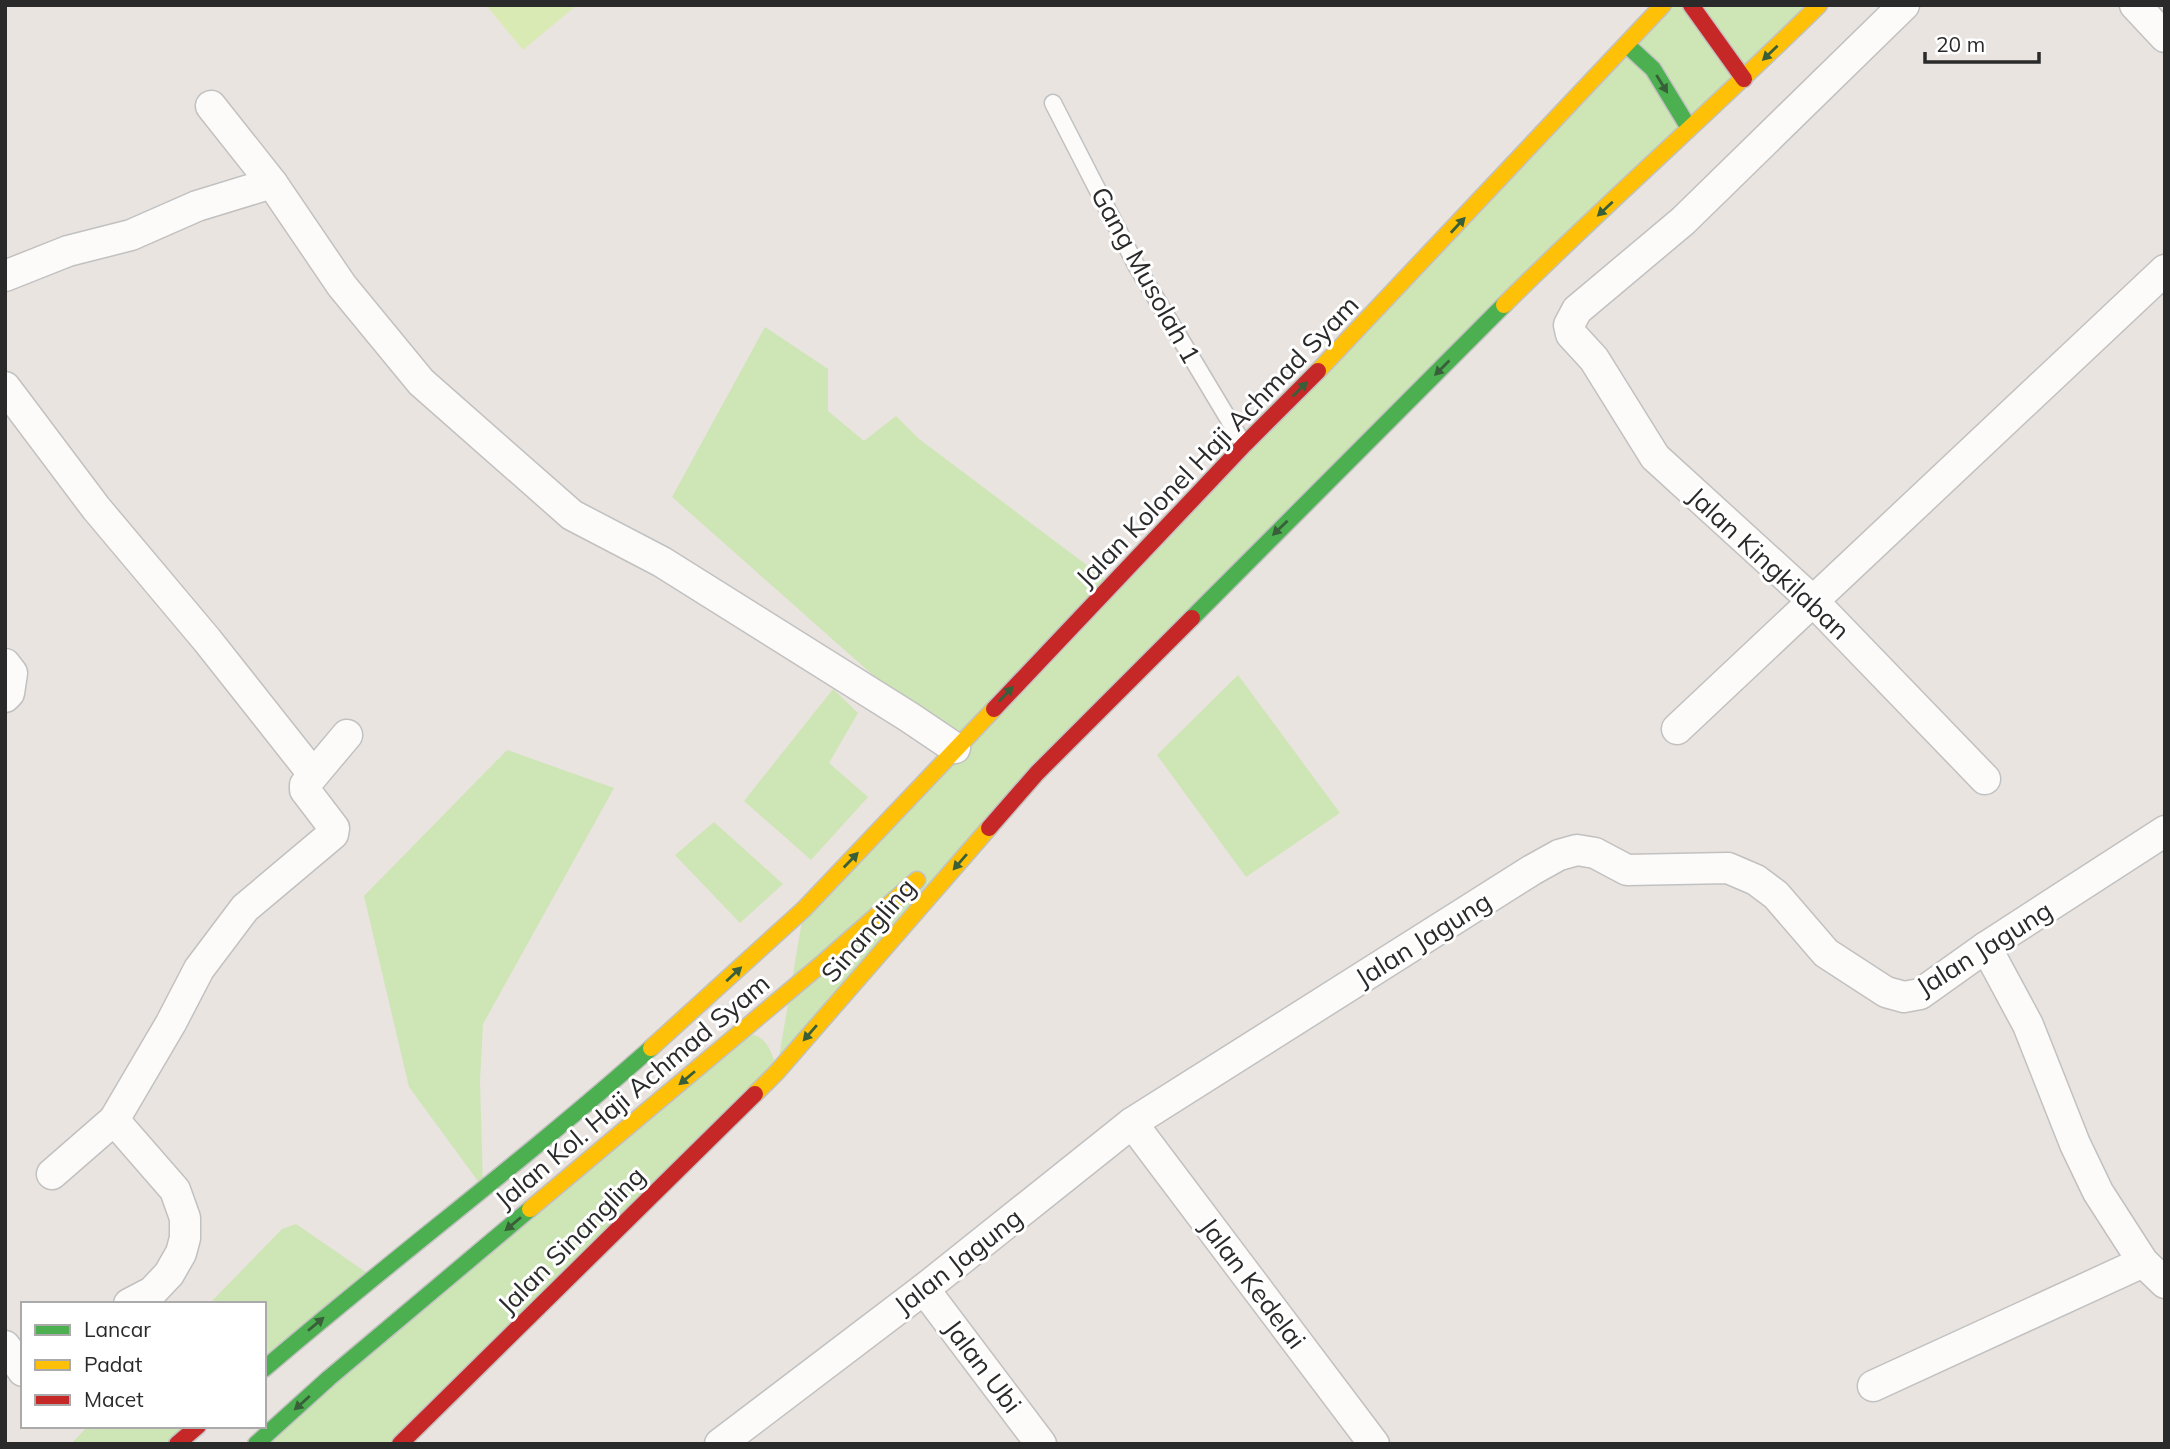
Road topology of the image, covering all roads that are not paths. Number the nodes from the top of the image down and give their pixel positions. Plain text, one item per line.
1 (1663, 5) edge
2 (1691, 5) edge
3 (1819, 5) edge
4 (1904, 5) edge
5 (2135, 5) edge
6 (2165, 37) edge
7 (1627, 45) junction
8 (1744, 79) junction
9 (1053, 103) dead end
10 (211, 106) dead end
11 (1689, 128) junction
12 (272, 183) junction
13 (2165, 270) edge
14 (5, 276) edge
15 (5, 387) edge
16 (1244, 444) junction
17 (1814, 602) junction
18 (5, 664) edge
19 (5, 696) edge
20 (1677, 729) dead end
21 (347, 734) dead end
22 (955, 748) junction
23 (1037, 773) junction
24 (313, 774) junction
25 (1985, 779) dead end
26 (2165, 831) edge
27 (946, 854) dead end
28 (926, 872) dead end
29 (804, 909) junction
30 (799, 936) dead end
31 (1986, 947) junction
32 (795, 964) dead end
33 (790, 990) junction
34 (786, 1017) dead end
35 (740, 1034) junction
36 (758, 1036) dead end
37 (777, 1048) dead end
38 (777, 1072) junction
39 (114, 1120) junction
40 (1132, 1123) junction
41 (52, 1174) dead end
42 (2143, 1262) junction
43 (2165, 1283) edge
44 (924, 1289) junction
45 (133, 1302) edge
46 (5, 1346) edge
47 (266, 1367) edge
48 (21, 1370) edge
49 (21, 1375) edge
50 (1873, 1386) dead end
51 (5, 1390) edge
52 (196, 1428) edge
53 (177, 1444) edge
54 (256, 1444) edge
55 (400, 1444) edge
56 (720, 1444) edge
57 (1041, 1444) edge
58 (1374, 1444) edge

1 - 7 main road, Jalan Kolonel Haji Achmad Syam
2 - 8 main road
3 -> 8 main road
4 - 17 street, Jalan Kingkilaban
5 - 6 street
7 -> 11 main road
16 -> 7 main road, Jalan Kolonel Haji Achmad Syam
8 - 11 main road
9 - 16 lane, Gang Musolah 1
10 - 12 street
11 -> 23 main road
12 - 14 street
12 - 22 street
13 - 17 street
15 - 24 street
22 -> 16 main road, Jalan Kolonel Haji Achmad Syam
17 - 20 street
17 - 25 street, Jalan Kingkilaban
18 - 19 street
21 - 24 street
29 -> 22 main road, Jalan Kolonel Haji Achmad Syam
23 - 27 main road
23 -> 38 main road, Sinangling
24 - 39 street
26 - 31 street, Jalan Jagung
28 - 33 main road, Jalan Kol. Haji Achmad Syam
29 - 30 main road
47 -> 29 main road, Jalan Kol. Haji Achmad Syam
31 - 40 street, Jalan Jagung
31 - 42 street
32 - 33 main road
33 - 34 main road
33 - 35 main road, Jalan Kol. Haji Achmad Syam
35 - 36 main road
35 -> 54 main road, Jalan Kol. Haji Achmad Syam
37 - 38 main road
38 - 55 main road, Jalan Sinangling
39 - 41 street
39 - 45 street
40 - 44 street, Jalan Jagung
40 - 58 street, Jalan Kedelai
42 - 43 street
42 - 50 street
44 - 56 street, Jalan Jagung
44 - 57 street, Jalan Ubi
46 - 48 street
49 - 51 street
52 - 53 main road

